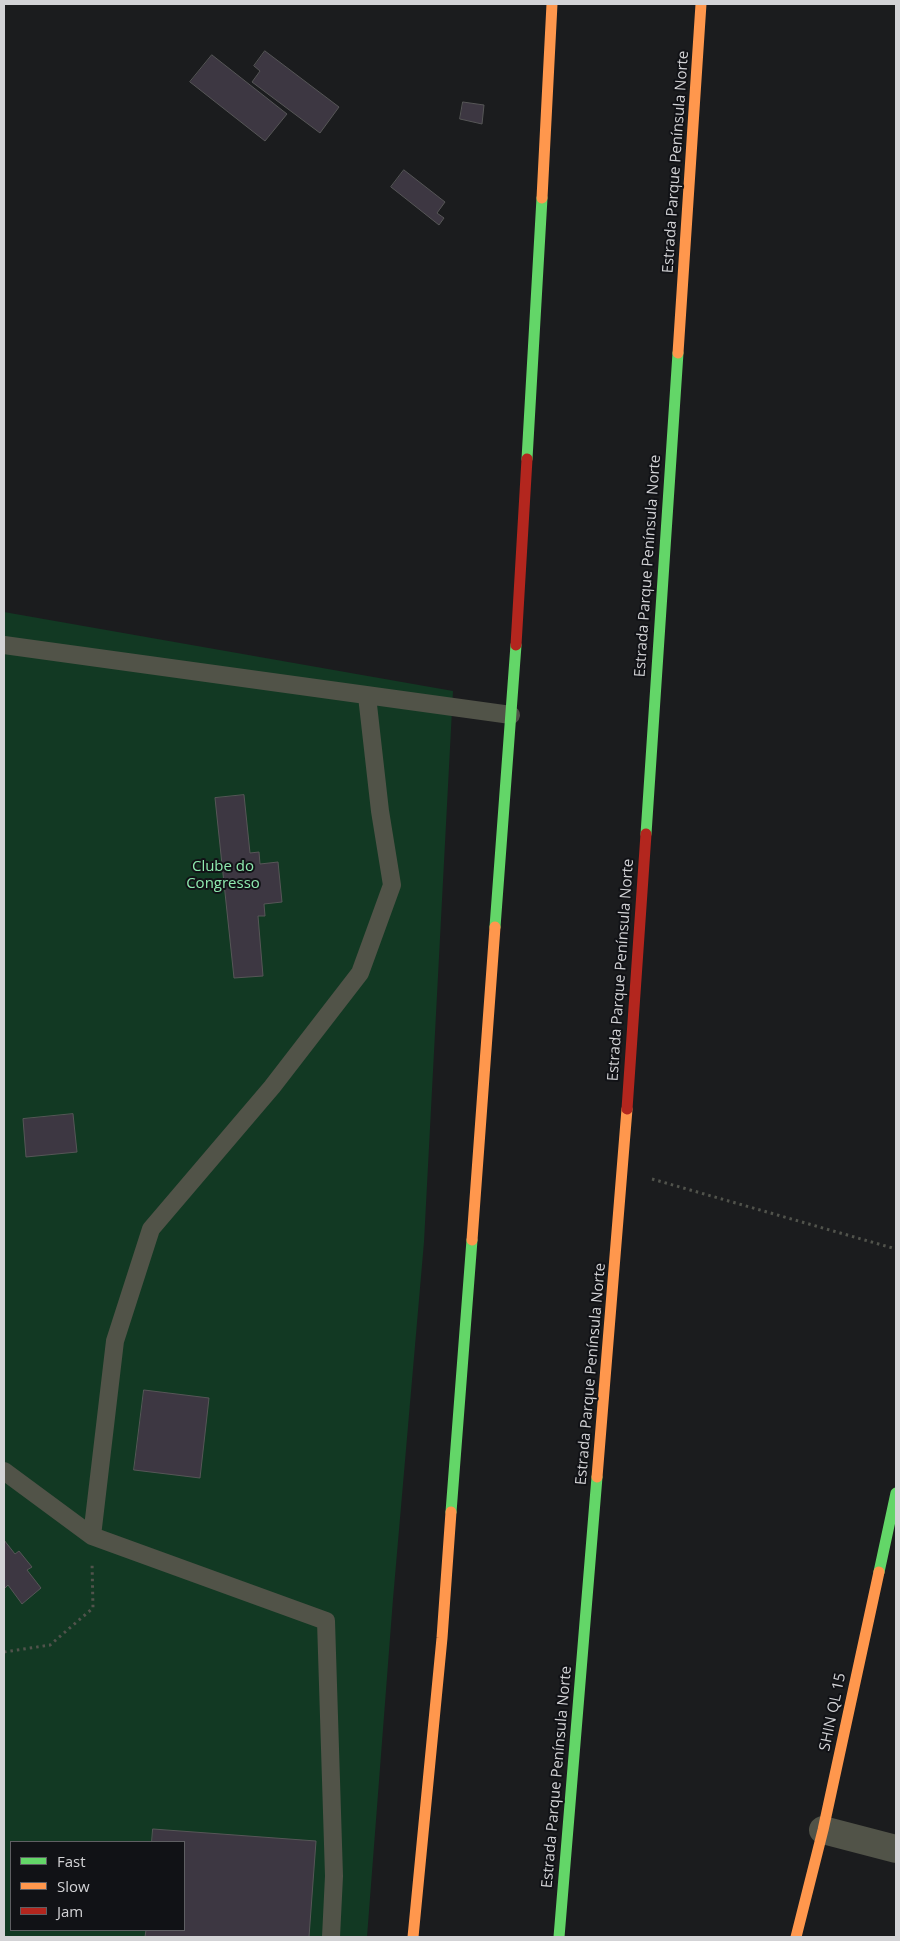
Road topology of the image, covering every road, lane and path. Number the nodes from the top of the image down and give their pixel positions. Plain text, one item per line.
1 (552, 4) edge
2 (701, 4) edge
3 (4, 645) edge
4 (367, 696) junction
5 (511, 715) junction
6 (623, 1171) junction
7 (896, 1249) edge
8 (4, 1471) edge
9 (896, 1492) edge
10 (92, 1536) junction
11 (4, 1652) edge
12 (823, 1830) junction
13 (896, 1848) edge
14 (331, 1937) edge
15 (413, 1937) edge
16 (559, 1937) edge
17 (796, 1937) edge

1 - 5 main road
2 - 6 main road, Estrada Parque Península Norte
3 - 4 lane
4 - 5 lane
4 - 10 lane
5 - 15 main road
6 - 7 path
6 - 16 main road, Estrada Parque Península Norte
8 - 10 lane
9 - 12 main road, SHIN QL 15
10 - 11 path
10 - 14 lane
12 - 13 street
12 - 17 main road, SHIN QL 15

